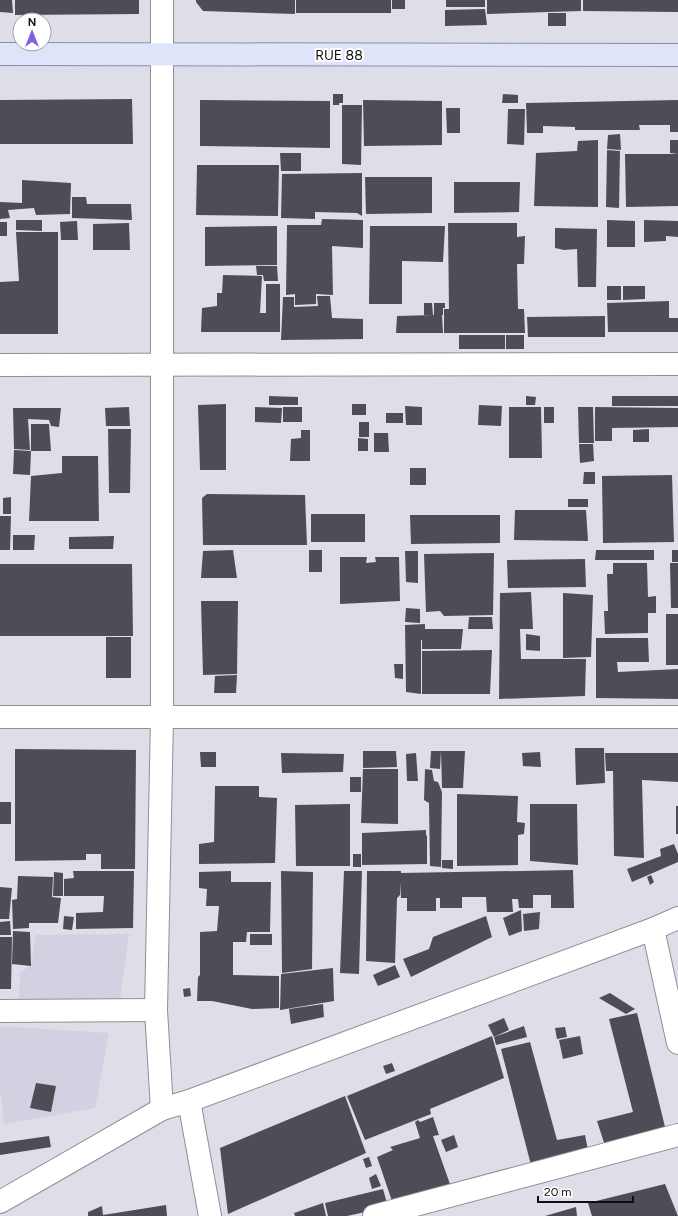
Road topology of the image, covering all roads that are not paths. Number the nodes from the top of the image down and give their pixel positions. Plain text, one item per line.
1 (162, 0) edge
2 (0, 54) edge
3 (162, 54) junction
4 (678, 56) edge
5 (162, 364) junction
6 (678, 364) edge
7 (0, 365) edge
8 (0, 717) edge
9 (162, 717) junction
10 (678, 717) edge
11 (678, 918) edge
12 (654, 929) junction
13 (156, 1010) junction
14 (0, 1011) edge
15 (678, 1042) edge
16 (189, 1101) junction
17 (162, 1109) junction
18 (678, 1135) edge
19 (0, 1202) edge
20 (210, 1216) edge
21 (374, 1216) edge

1 - 3 street
2 - 3 main road, RUE 88
3 - 4 main road, RUE 88
3 - 5 street
5 - 6 street
5 - 7 street
5 - 9 street
8 - 9 street
9 - 10 street
9 - 13 street
11 - 12 street
12 - 15 street
12 - 16 street
13 - 14 street
13 - 17 street
16 - 17 street
16 - 20 street
17 - 19 street
18 - 21 street

